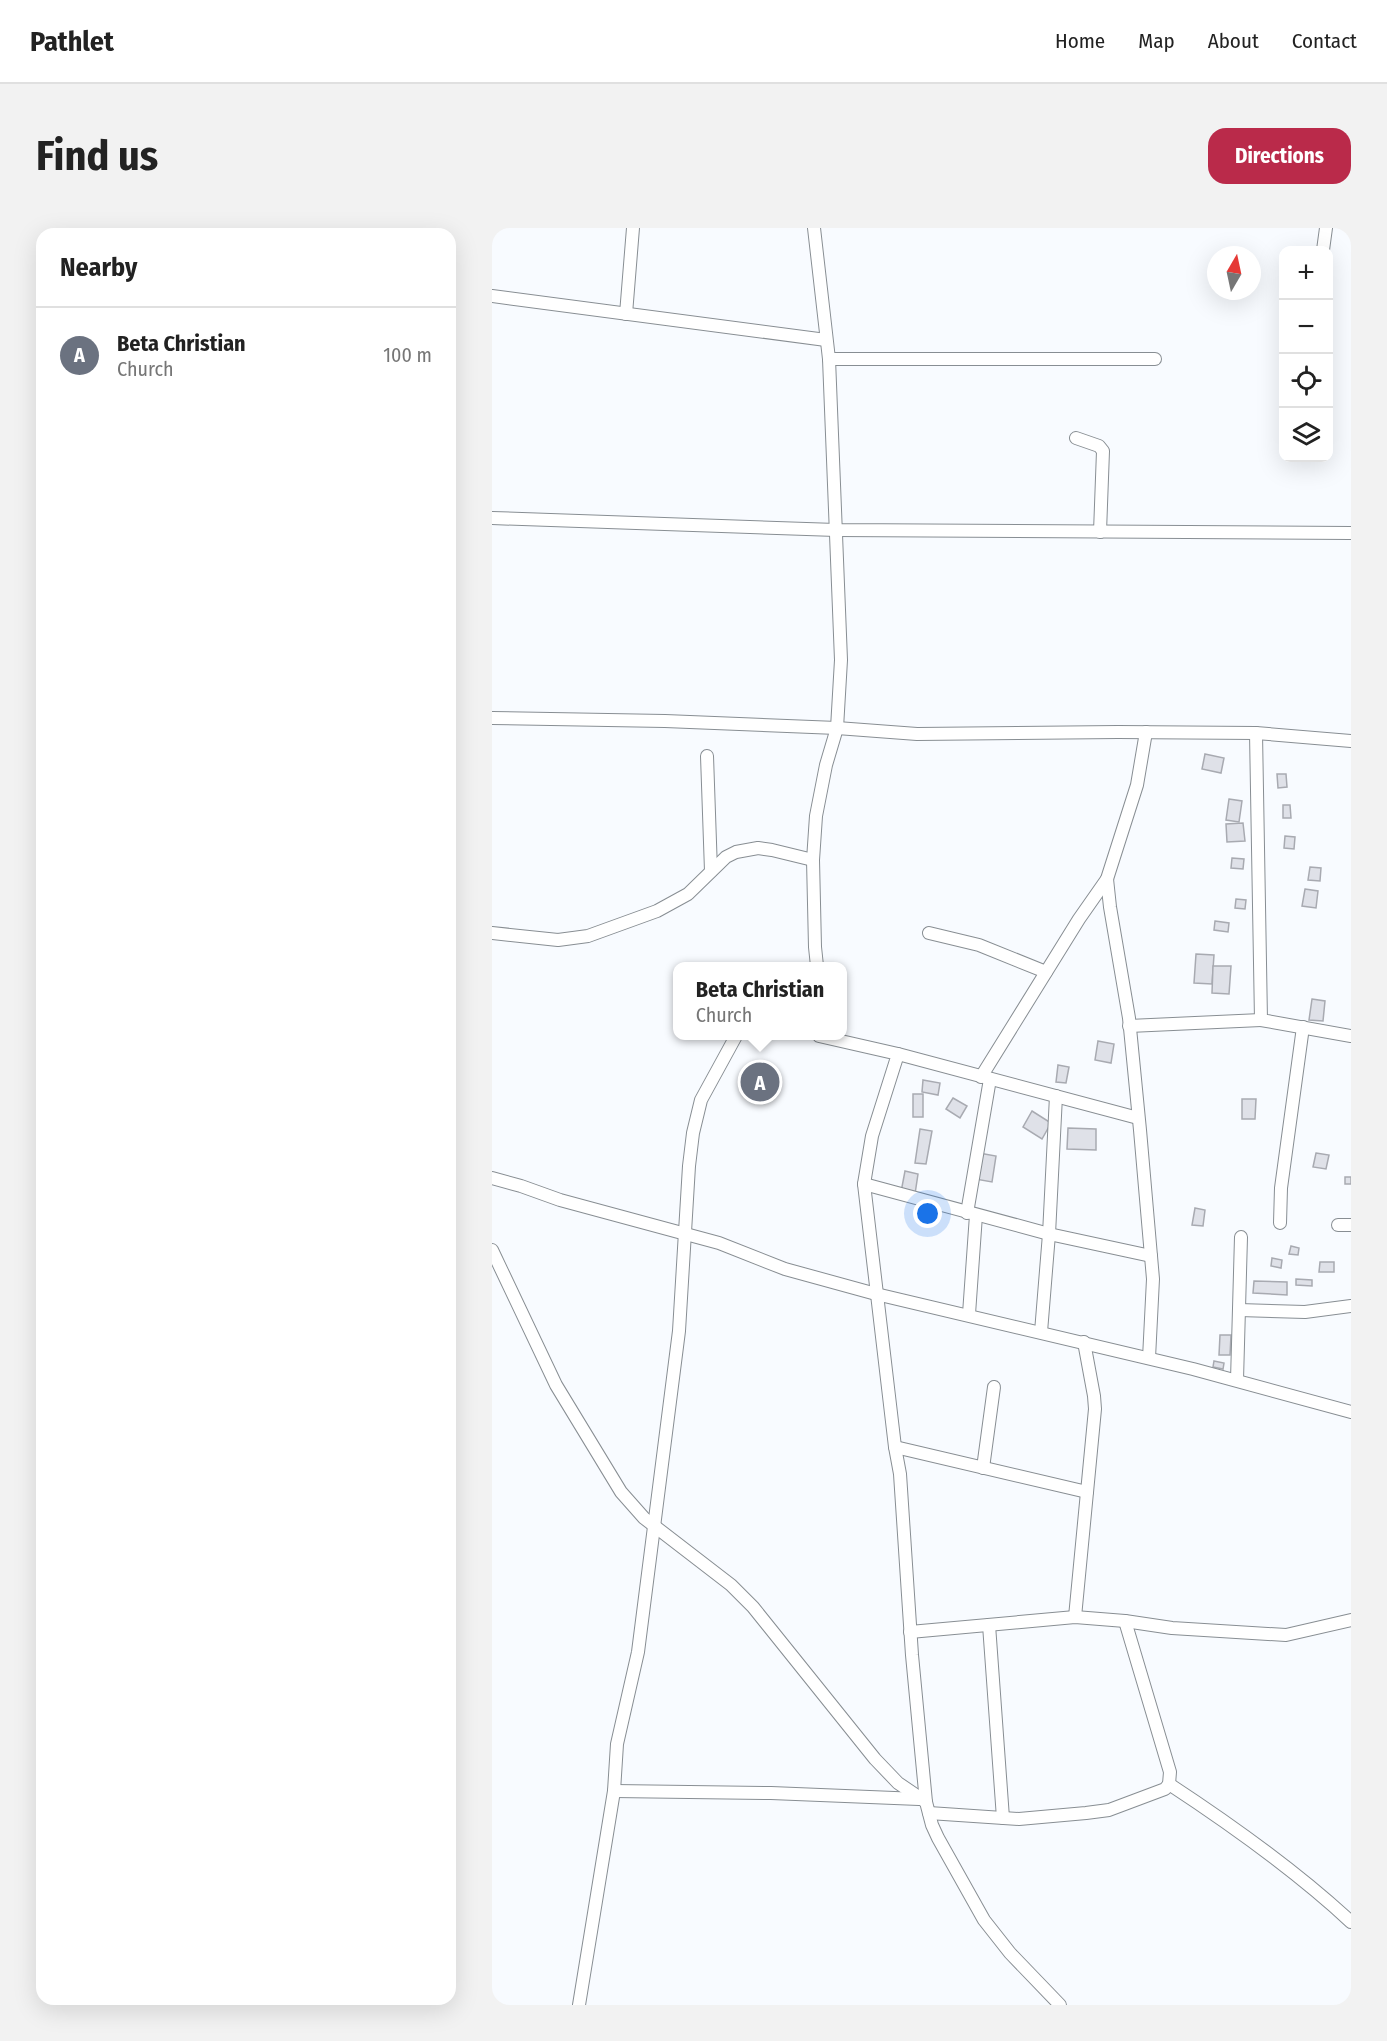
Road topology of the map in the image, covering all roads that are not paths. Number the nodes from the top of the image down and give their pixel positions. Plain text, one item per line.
1 (633, 228) edge
2 (813, 228) edge
3 (1326, 228) edge
4 (1324, 246) edge
5 (492, 296) edge
6 (626, 314) junction
7 (826, 340) junction
8 (829, 359) junction
9 (1155, 359) dead end
10 (1076, 438) dead end
11 (492, 518) edge
12 (836, 530) junction
13 (1100, 532) junction
14 (1351, 533) edge
15 (492, 718) edge
16 (837, 728) junction
17 (1146, 732) junction
18 (1256, 733) junction
19 (1351, 741) edge
20 (707, 756) dead end
21 (813, 860) junction
22 (711, 872) junction
23 (1107, 879) junction
24 (492, 933) edge
25 (929, 933) dead end
26 (817, 962) edge
27 (1046, 972) junction
28 (1261, 1020) junction
29 (1129, 1026) junction
30 (1303, 1027) junction
31 (1351, 1036) edge
32 (733, 1040) edge
33 (840, 1040) edge
34 (898, 1054) junction
35 (986, 1078) junction
36 (1056, 1096) junction
37 (1138, 1118) junction
38 (492, 1178) edge
39 (864, 1184) junction
40 (971, 1214) junction
41 (1280, 1223) dead end
42 (1338, 1225) dead end
43 (1351, 1225) edge
44 (686, 1234) junction
45 (1049, 1234) junction
46 (1242, 1237) dead end
47 (492, 1250) edge
48 (1150, 1256) junction
49 (876, 1294) junction
50 (1351, 1306) edge
51 (1239, 1310) junction
52 (969, 1314) junction
53 (1041, 1332) junction
54 (1084, 1342) junction
55 (1149, 1358) junction
56 (1237, 1380) junction
57 (994, 1387) dead end
58 (1351, 1412) edge
59 (895, 1447) junction
60 (983, 1468) junction
61 (1088, 1492) junction
62 (655, 1527) junction
63 (1075, 1617) junction
64 (1351, 1620) edge
65 (1125, 1621) junction
66 (989, 1625) junction
67 (910, 1632) junction
68 (1169, 1784) junction
69 (614, 1791) junction
70 (925, 1805) junction
71 (1003, 1818) junction
72 (1351, 1922) edge
73 (579, 2005) edge
74 (1060, 2005) edge

1 - 6 street
2 - 7 street
3 - 4 street
5 - 6 street
6 - 7 street
7 - 8 street
8 - 9 street
8 - 12 street
10 - 13 street
11 - 12 street
12 - 13 street
12 - 16 street
13 - 14 street
15 - 16 street
16 - 17 street
16 - 21 street
17 - 18 street
17 - 23 street
18 - 19 street
18 - 28 street
20 - 22 street
21 - 22 street
21 - 26 street
22 - 24 street
23 - 27 street
23 - 29 street
25 - 27 street
27 - 35 street
28 - 29 street
28 - 30 street
29 - 37 street
30 - 31 street
30 - 41 street
32 - 44 street
33 - 34 street
34 - 35 street
34 - 39 street
35 - 36 street
35 - 40 street
36 - 37 street
36 - 45 street
37 - 48 street
38 - 44 street
39 - 40 street
39 - 49 street
40 - 45 street
40 - 52 street
42 - 43 street
44 - 49 street
44 - 62 street
45 - 48 street
45 - 53 street
46 - 51 street
47 - 62 street
48 - 55 street
49 - 52 street
49 - 59 street
50 - 51 street
51 - 56 street
52 - 53 street
53 - 54 street
54 - 55 street
54 - 61 street
55 - 56 street
56 - 58 street
57 - 60 street
59 - 60 street
59 - 67 street
60 - 61 street
61 - 63 street
62 - 69 street
62 - 70 street
63 - 65 street
63 - 66 street
64 - 65 street
65 - 68 street
66 - 67 street
66 - 71 street
67 - 70 street
68 - 71 street
68 - 72 street
69 - 70 street
69 - 73 street
70 - 71 street
70 - 74 street

